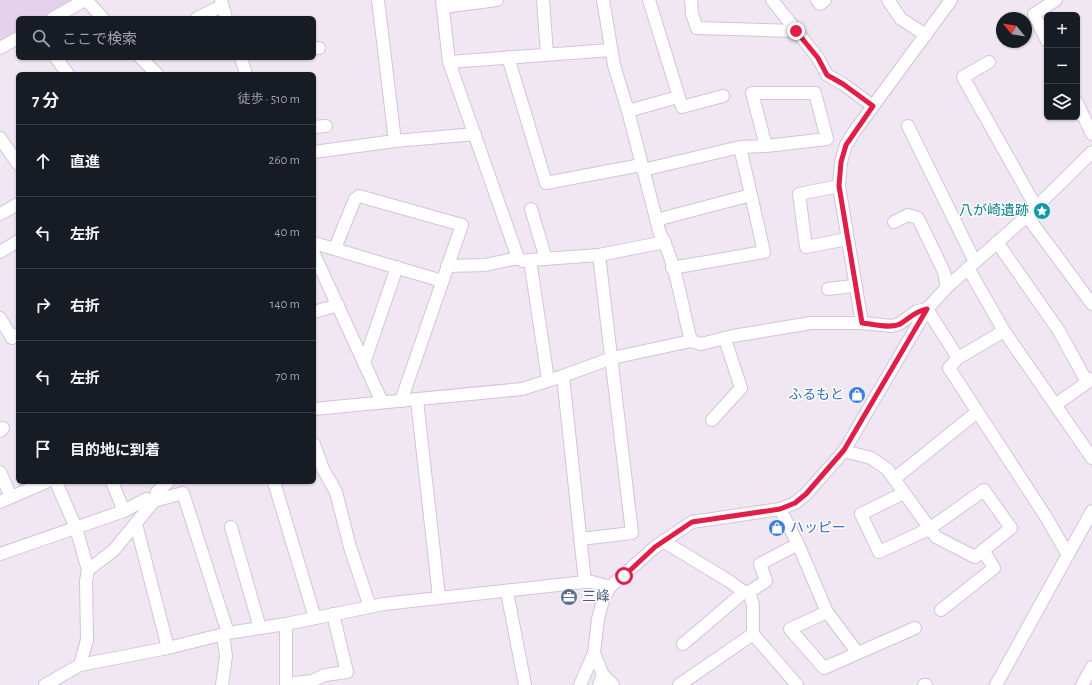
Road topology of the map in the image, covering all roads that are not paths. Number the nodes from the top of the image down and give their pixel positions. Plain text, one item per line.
1 (86, 0) edge
2 (378, 0) edge
3 (497, 0) edge
4 (543, 0) edge
5 (603, 0) edge
6 (649, 0) edge
7 (691, 0) edge
8 (772, 0) edge
9 (817, 0) edge
10 (825, 0) edge
11 (888, 0) edge
12 (951, 0) edge
13 (1056, 0) edge
14 (221, 3) edge
15 (442, 3) edge
16 (57, 16) edge
17 (101, 16) edge
18 (200, 16) edge
19 (225, 16) edge
20 (796, 31) junction
21 (926, 34) junction
22 (1044, 35) edge
23 (16, 39) edge
24 (0, 48) edge
25 (611, 50) junction
26 (547, 54) junction
27 (508, 57) junction
28 (58, 60) edge
29 (144, 60) edge
30 (242, 60) edge
31 (449, 62) junction
32 (989, 62) dead end
33 (66, 72) edge
34 (154, 72) edge
35 (245, 72) edge
36 (723, 96) dead end
37 (678, 97) junction
38 (873, 106) junction
39 (1080, 109) edge
40 (628, 111) junction
41 (326, 126) dead end
42 (908, 126) dead end
43 (316, 127) edge
44 (475, 134) junction
45 (1092, 134) edge
46 (0, 138) edge
47 (395, 141) junction
48 (766, 146) junction
49 (740, 148) junction
50 (316, 152) edge
51 (1092, 152) edge
52 (16, 159) edge
53 (642, 168) junction
54 (839, 186) junction
55 (751, 195) junction
56 (16, 205) edge
57 (531, 209) dead end
58 (1032, 211) junction
59 (0, 214) edge
60 (656, 220) junction
61 (894, 222) dead end
62 (847, 239) junction
63 (16, 242) edge
64 (665, 242) junction
65 (997, 242) junction
66 (316, 243) edge
67 (335, 248) junction
68 (0, 252) edge
69 (599, 255) junction
70 (316, 258) edge
71 (518, 258) junction
72 (546, 259) junction
73 (530, 260) junction
74 (971, 265) junction
75 (447, 266) junction
76 (398, 267) junction
77 (672, 268) junction
78 (442, 281) junction
79 (854, 286) junction
80 (947, 287) junction
81 (828, 289) dead end
82 (1092, 304) edge
83 (338, 305) junction
84 (927, 309) junction
85 (316, 311) edge
86 (0, 318) edge
87 (862, 323) junction
88 (1004, 331) junction
89 (16, 335) edge
90 (726, 338) junction
91 (691, 342) junction
92 (612, 358) junction
93 (958, 358) junction
94 (364, 363) junction
95 (562, 376) junction
96 (548, 380) junction
97 (1090, 381) edge
98 (417, 400) junction
99 (401, 401) junction
100 (382, 402) junction
101 (1055, 405) junction
102 (316, 409) edge
103 (977, 412) junction
104 (712, 420) dead end
105 (316, 450) edge
106 (844, 450) junction
107 (1092, 458) edge
108 (0, 472) edge
109 (894, 479) junction
110 (41, 484) edge
111 (57, 484) edge
112 (113, 484) edge
113 (166, 484) edge
114 (275, 484) edge
115 (904, 493) junction
116 (5, 500) edge
117 (154, 501) junction
118 (780, 509) junction
119 (124, 511) junction
120 (1092, 511) edge
121 (136, 524) junction
122 (231, 527) dead end
123 (76, 528) junction
124 (929, 529) junction
125 (580, 539) junction
126 (663, 541) junction
127 (798, 544) junction
128 (983, 550) junction
129 (0, 554) edge
130 (1068, 555) junction
131 (88, 570) junction
132 (585, 582) junction
133 (610, 587) junction
134 (507, 592) junction
135 (746, 592) junction
136 (439, 597) junction
137 (370, 607) junction
138 (941, 610) dead end
139 (827, 612) junction
140 (333, 614) junction
141 (314, 618) junction
142 (286, 624) junction
143 (260, 628) junction
144 (915, 628) dead end
145 (226, 634) junction
146 (753, 634) junction
147 (683, 644) dead end
148 (168, 648) junction
149 (857, 652) junction
150 (594, 653) junction
151 (80, 665) junction
152 (1092, 667) edge
153 (601, 680) edge
154 (45, 685) edge
155 (222, 685) edge
156 (525, 685) edge
157 (580, 685) edge
158 (613, 685) edge
159 (679, 685) edge
160 (797, 685) edge
161 (996, 685) edge
162 (1082, 685) edge

1 - 16 street
1 - 17 street
2 - 47 street
3 - 15 street
4 - 26 street
5 - 25 street
6 - 37 street
7 - 20 street
8 - 20 street
9 - 10 street
11 - 21 street
12 - 21 street
13 - 22 street
14 - 18 street
14 - 19 street
15 - 31 street
20 - 38 street
21 - 38 street
23 - 24 street
25 - 26 street
25 - 40 street
26 - 27 street
27 - 31 street
27 - 53 street
28 - 33 street
29 - 34 street
30 - 35 street
31 - 44 street
32 - 58 street
36 - 37 street
37 - 40 street
38 - 54 street
39 - 45 street
40 - 53 street
41 - 43 street
42 - 74 street
44 - 47 street
44 - 71 street
46 - 52 street
47 - 50 street
48 - 48 street
48 - 49 street
49 - 53 street
49 - 55 street
51 - 58 street
53 - 60 street
54 - 62 street
54 - 62 street
55 - 60 street
55 - 77 street
56 - 59 street
57 - 72 street
58 - 65 street
58 - 82 street
60 - 64 street
61 - 80 street
62 - 79 street
63 - 68 street
64 - 69 street
64 - 77 street
65 - 74 street
65 - 97 street
66 - 67 street
67 - 75 street
67 - 76 street
69 - 72 street
69 - 92 street
70 - 83 street
71 - 73 street
71 - 75 street
72 - 73 street
73 - 96 street
74 - 80 street
74 - 88 street
75 - 78 street
76 - 78 street
76 - 94 street
77 - 91 street
78 - 99 street
79 - 81 street
79 - 87 street
80 - 84 street
83 - 85 street
83 - 94 street
84 - 87 street
84 - 93 street
84 - 106 street
86 - 89 street
87 - 90 street
88 - 93 street
88 - 101 street
90 - 91 street
90 - 104 street
91 - 92 street
92 - 95 street
92 - 125 street
93 - 103 street
94 - 100 street
95 - 96 street
95 - 125 street
96 - 98 street
97 - 101 street
98 - 99 street
98 - 136 street
99 - 100 street
100 - 102 street
101 - 107 street
103 - 109 street
103 - 130 street
105 - 137 street
106 - 109 street
106 - 118 street
108 - 116 street
109 - 115 street
110 - 116 street
111 - 123 street
112 - 119 street
113 - 117 street
114 - 141 street
115 - 124 street
115 - 124 street
117 - 119 street
117 - 121 street
117 - 145 street
118 - 126 street
118 - 127 street
119 - 123 street
120 - 130 street
121 - 131 street
121 - 148 street
122 - 143 street
123 - 129 street
123 - 131 street
124 - 128 street
124 - 128 street
125 - 132 street
126 - 133 street
126 - 135 street
127 - 135 street
127 - 139 street
128 - 138 street
130 - 161 street
131 - 151 street
132 - 133 street
132 - 134 street
133 - 150 street
134 - 136 street
134 - 156 street
135 - 146 street
135 - 147 street
136 - 137 street
137 - 140 street
139 - 149 street
139 - 149 street
140 - 141 street
140 - 142 street
141 - 142 street
142 - 143 street
143 - 145 street
144 - 149 street
145 - 148 street
145 - 155 street
146 - 159 street
146 - 160 street
148 - 151 street
150 - 153 street
150 - 157 street
151 - 154 street
152 - 162 street
153 - 158 street

